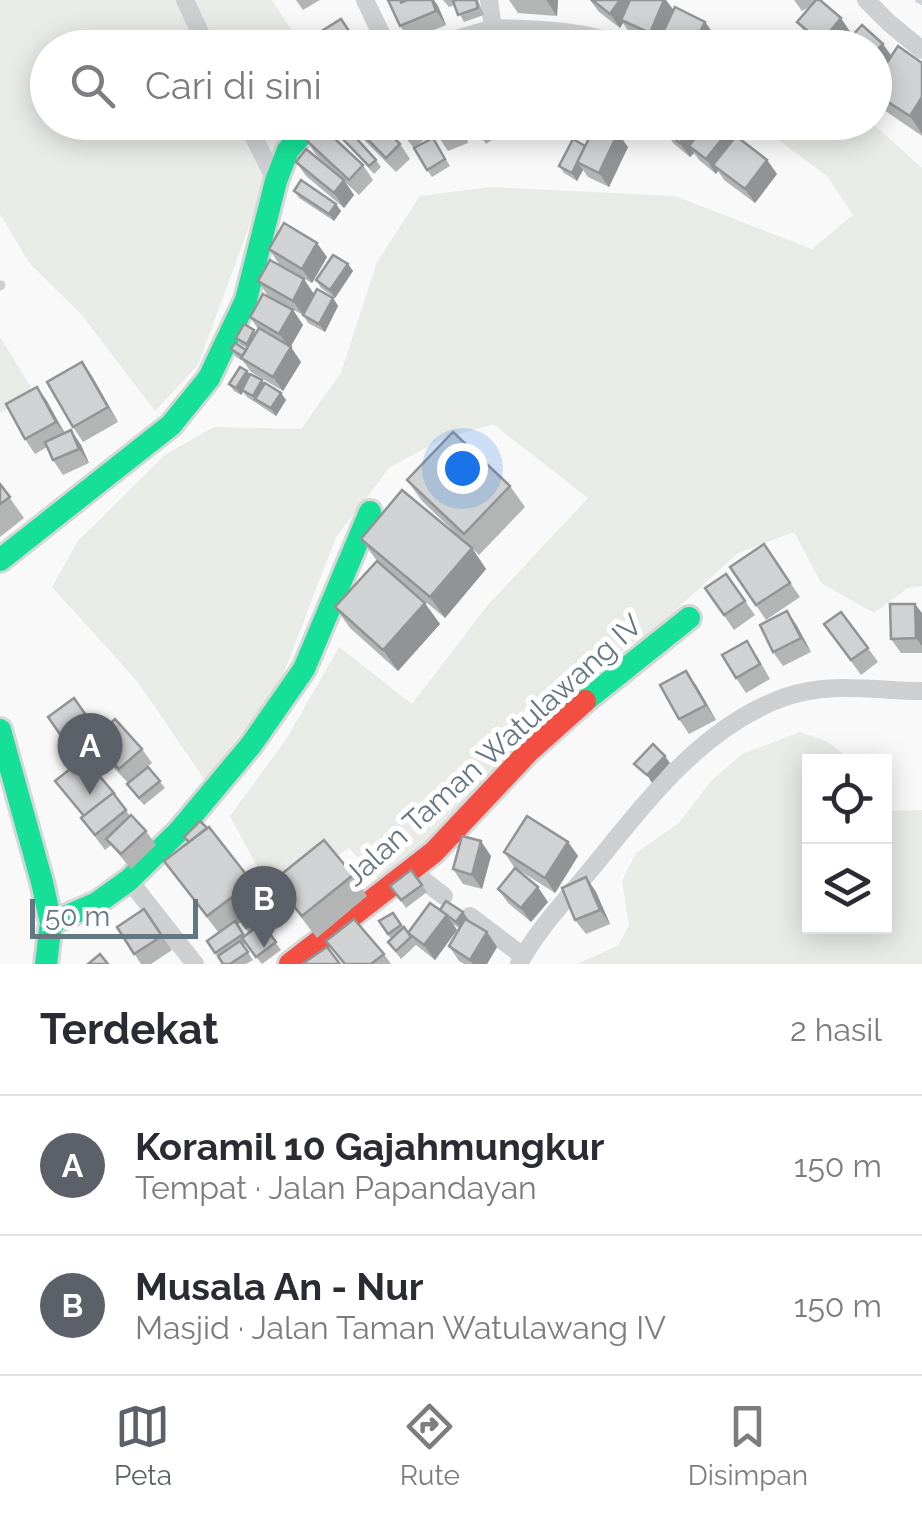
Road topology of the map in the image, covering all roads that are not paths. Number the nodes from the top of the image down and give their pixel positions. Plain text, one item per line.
1 (185, 0) edge
2 (365, 0) edge
3 (489, 0) edge
4 (866, 0) edge
5 (492, 28) junction
6 (199, 30) edge
7 (379, 30) edge
8 (485, 30) edge
9 (534, 30) edge
10 (922, 50) edge
11 (255, 140) edge
12 (297, 140) edge
13 (276, 180) junction
14 (370, 512) dead end
15 (0, 560) edge
16 (689, 618) dead end
17 (922, 691) edge
18 (0, 730) edge
19 (410, 870) junction
20 (129, 880) junction
21 (444, 896) dead end
22 (470, 916) dead end
23 (51, 923) junction
24 (521, 960) edge
25 (46, 964) edge
26 (196, 964) edge
27 (290, 964) edge

1 - 6 street
2 - 7 street
3 - 5 street
4 - 10 street
5 - 8 street
5 - 9 street
11 - 13 street
12 - 13 street
13 - 15 street
14 - 20 street
16 - 19 street, Jalan Taman Watulawang IV
17 - 24 street
18 - 23 street
19 - 21 street
19 - 27 street, Jalan Taman Watulawang IV
20 - 23 street
20 - 26 street
22 - 24 street
23 - 25 street

